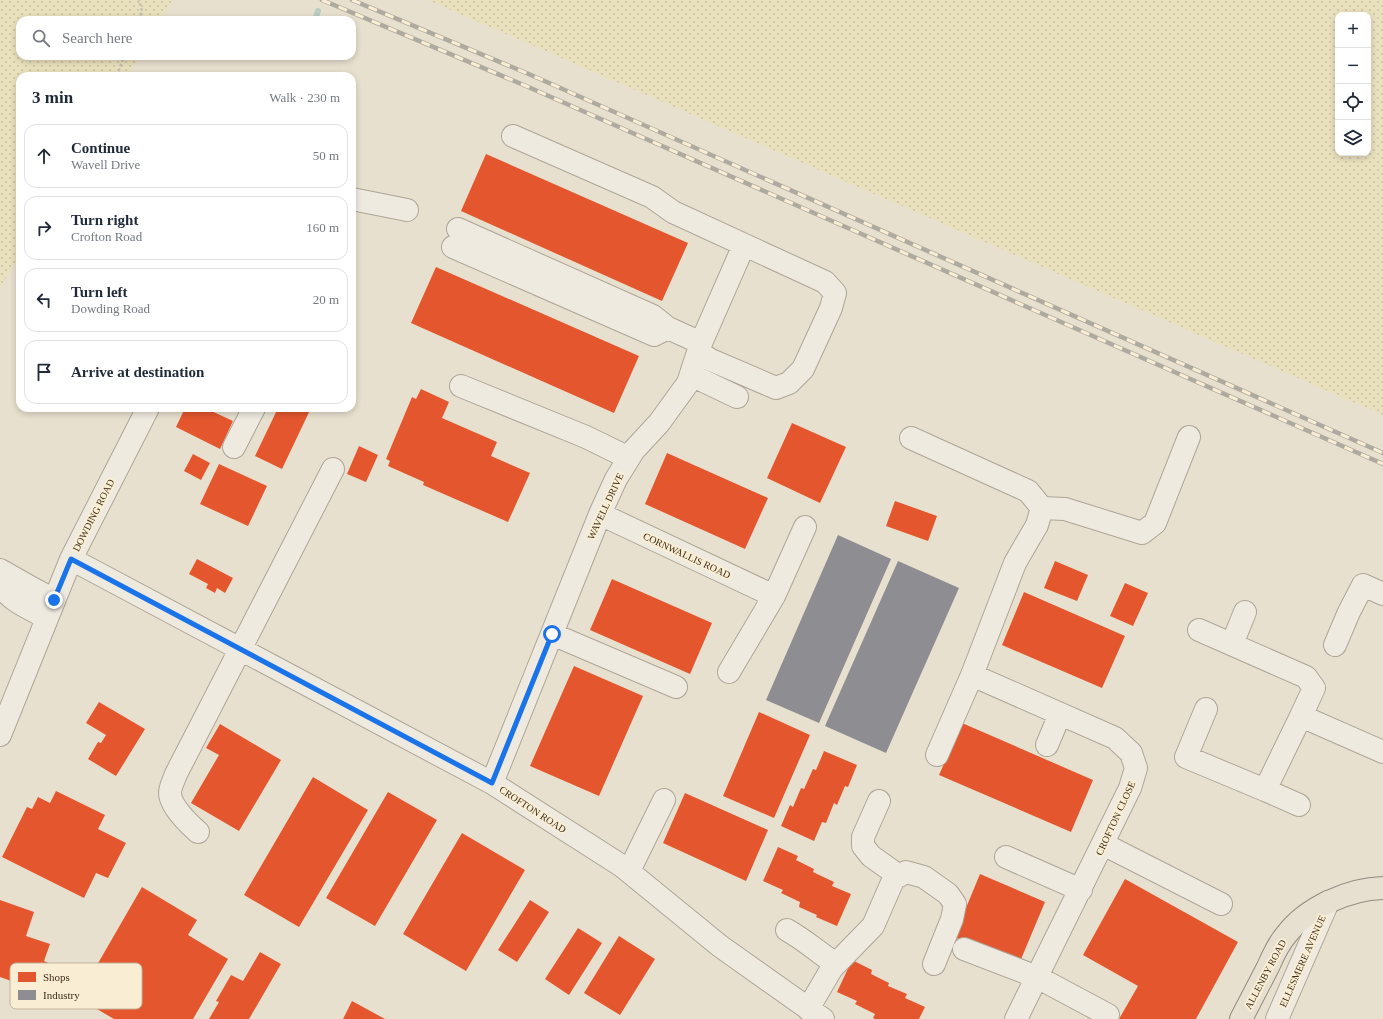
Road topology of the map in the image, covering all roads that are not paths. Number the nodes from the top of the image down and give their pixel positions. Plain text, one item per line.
1 (513, 136) dead end
2 (356, 200) edge
3 (407, 210) dead end
4 (456, 238) dead end
5 (744, 245) junction
6 (700, 347) junction
7 (691, 375) junction
8 (461, 386) dead end
9 (737, 396) dead end
10 (146, 412) edge
11 (252, 412) edge
12 (1189, 437) dead end
13 (911, 438) dead end
14 (234, 447) dead end
15 (629, 458) junction
16 (333, 469) dead end
17 (1042, 508) junction
18 (600, 514) junction
19 (805, 527) dead end
20 (71, 559) junction
21 (0, 570) edge
22 (0, 582) edge
23 (1383, 594) edge
24 (774, 596) junction
25 (50, 609) junction
26 (1245, 612) dead end
27 (1199, 630) dead end
28 (552, 634) junction
29 (1232, 644) junction
30 (1335, 645) dead end
31 (241, 649) junction
32 (729, 672) dead end
33 (972, 675) junction
34 (676, 687) dead end
35 (1206, 709) dead end
36 (1060, 714) junction
37 (1301, 716) junction
38 (0, 735) edge
39 (1047, 745) dead end
40 (1383, 752) edge
41 (937, 755) dead end
42 (492, 783) junction
43 (1265, 790) junction
44 (664, 800) dead end
45 (879, 801) dead end
46 (1300, 805) dead end
47 (198, 832) dead end
48 (1103, 844) junction
49 (1006, 857) dead end
50 (629, 871) junction
51 (899, 876) junction
52 (1383, 888) edge
53 (1081, 890) junction
54 (1328, 902) junction
55 (1221, 904) dead end
56 (787, 930) dead end
57 (964, 949) dead end
58 (836, 964) junction
59 (934, 964) dead end
60 (1037, 977) junction
61 (815, 1014) edge
62 (1108, 1014) dead end
63 (1016, 1019) edge
64 (1241, 1019) edge
65 (1277, 1019) edge

1 - 5 street
2 - 3 street
4 - 6 street
5 - 6 street, WAVELL DRIVE
5 - 6 street
6 - 7 street, WAVELL DRIVE
7 - 9 street
7 - 15 street, WAVELL DRIVE
8 - 15 street
10 - 20 street, DOWDING ROAD
11 - 14 street
12 - 17 street
13 - 17 street
15 - 18 street, WAVELL DRIVE
16 - 31 street
17 - 33 street
18 - 24 street, CORNWALLIS ROAD
18 - 28 street, WAVELL DRIVE
19 - 24 street
20 - 25 street, DOWDING ROAD
20 - 31 street, CROFTON ROAD
21 - 25 street
22 - 25 street
23 - 30 street
24 - 32 street
25 - 38 street, DOWDING ROAD
26 - 29 street
27 - 29 street
28 - 34 street
28 - 42 street, WAVELL DRIVE
29 - 37 street
31 - 42 street, CROFTON ROAD
31 - 47 street
33 - 36 street, CROFTON CLOSE
33 - 41 street
35 - 43 street
36 - 39 street
36 - 48 street, CROFTON CLOSE
37 - 40 street
37 - 43 street
42 - 50 street, CROFTON ROAD
43 - 46 street
44 - 50 street
45 - 51 street
48 - 53 street, CROFTON CLOSE
48 - 55 street
49 - 53 street
50 - 61 street, CROFTON ROAD
51 - 58 street
51 - 59 street
52 - 54 main road, ALLENBY ROAD
53 - 60 street, CROFTON CLOSE
54 - 64 main road, ALLENBY ROAD
54 - 65 street, ELLESMERE AVENUE
56 - 58 street
57 - 60 street
58 - 61 street
60 - 62 street
60 - 63 street, CROFTON CLOSE

